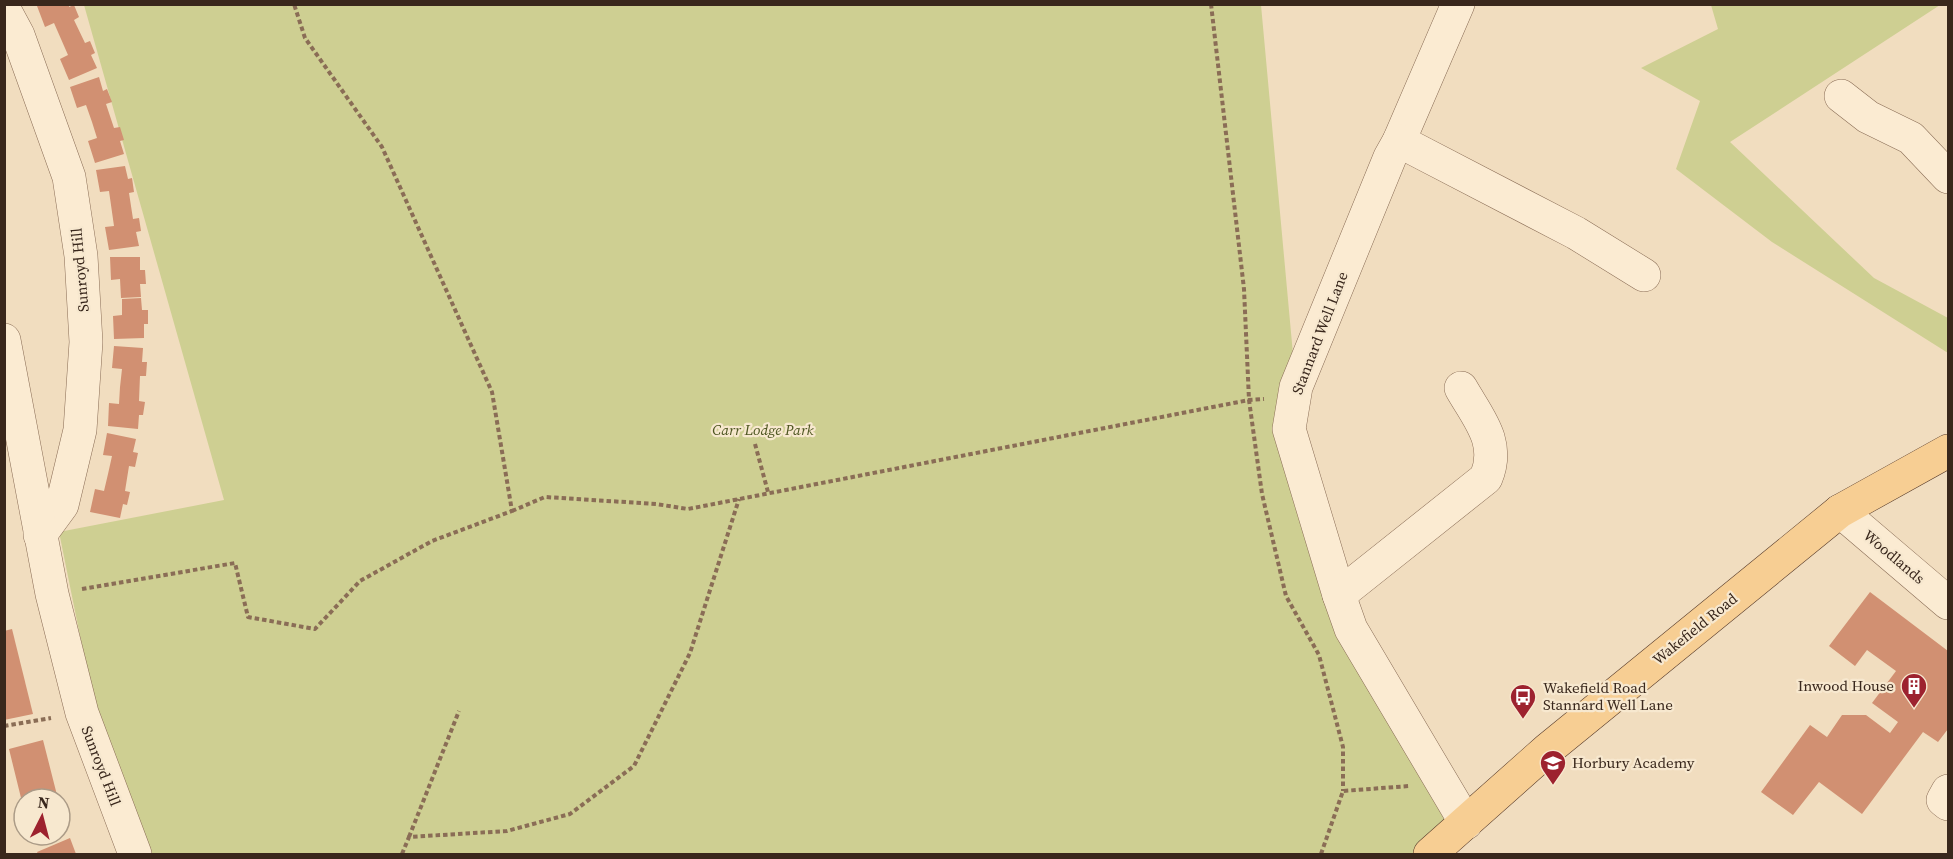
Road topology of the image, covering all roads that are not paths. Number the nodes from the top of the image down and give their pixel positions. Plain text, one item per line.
1 (1458, 4) edge
2 (4, 9) edge
3 (1841, 96) dead end
4 (1399, 141) junction
5 (1945, 173) edge
6 (1644, 275) dead end
7 (4, 340) edge
8 (8, 377) edge
9 (1461, 388) dead end
10 (1948, 451) edge
11 (1840, 511) junction
12 (40, 535) junction
13 (1339, 595) junction
14 (1948, 603) edge
15 (1948, 791) edge
16 (1948, 804) edge
17 (1466, 823) junction
18 (135, 855) edge
19 (1430, 855) edge

1 - 4 street, Stannard Well Lane
2 - 12 street, Sunroyd Hill
3 - 5 street
4 - 6 street
4 - 13 street, Stannard Well Lane
7 - 8 street, Sunroyd Hill
8 - 12 street, Sunroyd Hill
9 - 13 street
10 - 11 main road, Wakefield Road
11 - 14 street, Woodlands
11 - 17 main road, Wakefield Road
12 - 18 street, Sunroyd Hill
13 - 17 street, Stannard Well Lane
15 - 16 street
17 - 19 main road, Wakefield Road

